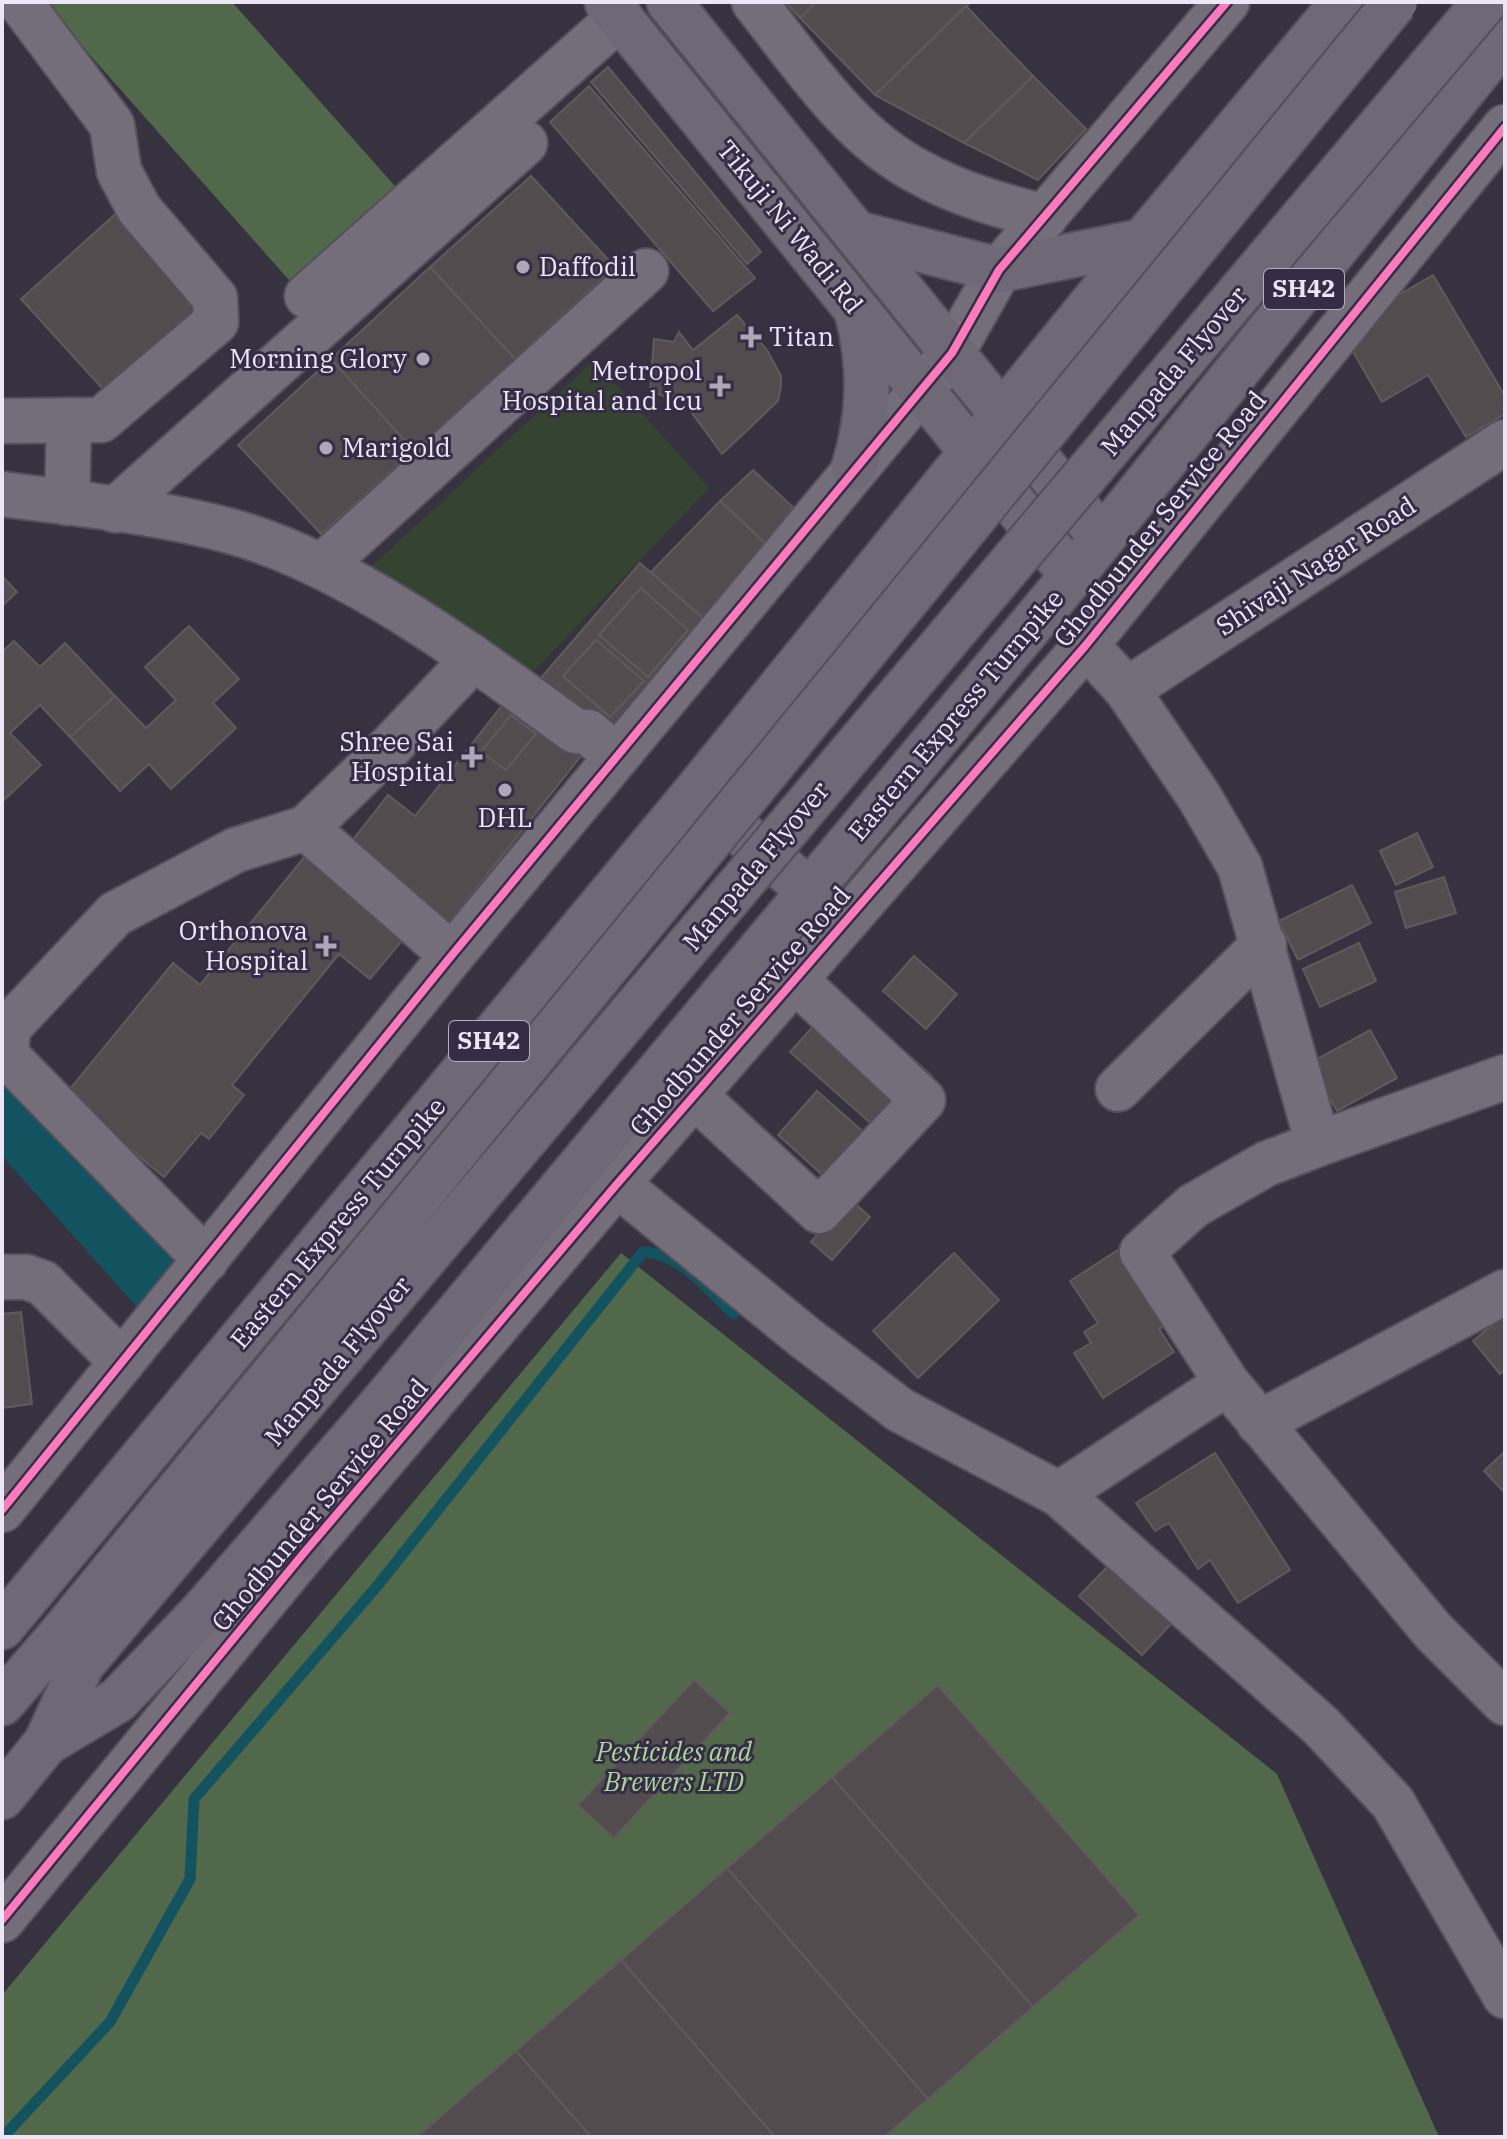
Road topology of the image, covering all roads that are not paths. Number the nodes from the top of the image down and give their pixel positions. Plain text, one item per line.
1 (20, 2) edge
2 (669, 2) edge
3 (754, 2) edge
4 (1227, 2) edge
5 (1343, 2) edge
6 (1395, 2) edge
7 (1485, 2) edge
8 (614, 9) edge
9 (1505, 38) edge
10 (1505, 127) edge
11 (525, 143) dead end
12 (1045, 217) junction
13 (855, 233) junction
14 (1143, 241) junction
15 (999, 270) junction
16 (646, 271) dead end
17 (307, 296) dead end
18 (857, 309) junction
19 (952, 353) junction
20 (921, 390) junction
21 (1002, 415) junction
22 (69, 420) junction
23 (2, 421) edge
24 (1505, 442) edge
25 (973, 452) junction
26 (854, 467) junction
27 (2, 494) edge
28 (67, 503) junction
29 (115, 510) junction
30 (1102, 539) junction
31 (322, 566) junction
32 (1072, 576) junction
33 (1086, 645) junction
34 (471, 656) junction
35 (1127, 690) junction
36 (613, 761) junction
37 (694, 794) junction
38 (306, 828) junction
39 (810, 891) junction
40 (1264, 944) junction
41 (452, 955) junction
42 (794, 979) junction
43 (1505, 1077) edge
44 (1118, 1089) dead end
45 (694, 1095) junction
46 (1318, 1144) junction
47 (617, 1184) junction
48 (206, 1260) junction
49 (2, 1277) edge
50 (1505, 1292) edge
51 (122, 1362) junction
52 (1227, 1383) junction
53 (1259, 1423) junction
54 (1059, 1494) junction
55 (2, 1510) edge
56 (288, 1542) junction
57 (2, 1627) edge
58 (73, 1648) junction
59 (2, 1703) edge
60 (1505, 1703) edge
61 (46, 1743) junction
62 (2, 1797) edge
63 (2, 1920) edge
64 (1505, 1996) edge

1 - 22 street
2 - 13 main road, Tikuji Ni Wadi Rd
3 - 12 street
4 - 12 street
5 - 14 main road, Eastern Express Turnpike / SH42
6 - 58 main road, Manpada Flyover, bridge
7 - 58 main road, Manpada Flyover, bridge
8 - 17 street
8 - 18 main road, Tikuji Ni Wadi Rd
9 - 30 main road, Eastern Express Turnpike / SH42
10 - 33 street, Ghodbunder Service Road
11 - 29 street
12 - 15 street
13 - 15 main road
13 - 19 main road, Tikuji Ni Wadi Rd
14 - 15 main road
14 - 21 main road, Eastern Express Turnpike / SH42
15 - 19 street
16 - 31 street
18 - 20 main road, Tikuji Ni Wadi Rd
18 - 26 main road
19 - 20 street
19 - 21 main road, Tikuji Ni Wadi Rd
20 - 25 main road, Tikuji Ni Wadi Rd
20 - 26 street
21 - 25 main road, Eastern Express Turnpike / SH42
21 - 30 main road, Tikuji Ni Wadi Rd
22 - 23 street
22 - 28 street
24 - 35 street, Shivaji Nagar Road
25 - 32 main road, Tikuji Ni Wadi Rd
25 - 37 main road, Eastern Express Turnpike / SH42
26 - 36 street
27 - 28 street
28 - 29 street
29 - 31 street
30 - 32 main road, Eastern Express Turnpike / SH42
31 - 34 street
32 - 39 main road, Eastern Express Turnpike / SH42
33 - 35 street
33 - 42 street, Ghodbunder Service Road
34 - 36 street
34 - 38 street
35 - 40 street
36 - 41 street
37 - 39 main road
37 - 57 main road, Eastern Express Turnpike / SH42
38 - 41 street
38 - 48 street
39 - 56 main road, Eastern Express Turnpike / SH42
40 - 44 street
40 - 46 street
41 - 48 street
42 - 45 street, Ghodbunder Service Road
42 - 45 street
43 - 46 street
45 - 47 street, Ghodbunder Service Road
46 - 52 street
47 - 54 street
47 - 56 street, Ghodbunder Service Road
48 - 51 street
49 - 51 street
50 - 53 street
51 - 55 street
52 - 53 street
52 - 54 street
53 - 60 street
54 - 64 street
56 - 61 main road, Eastern Express Turnpike / SH42
56 - 63 street, Ghodbunder Service Road
58 - 59 main road, Manpada Flyover
58 - 61 main road, Manpada Flyover
61 - 62 main road, Eastern Express Turnpike / SH42

